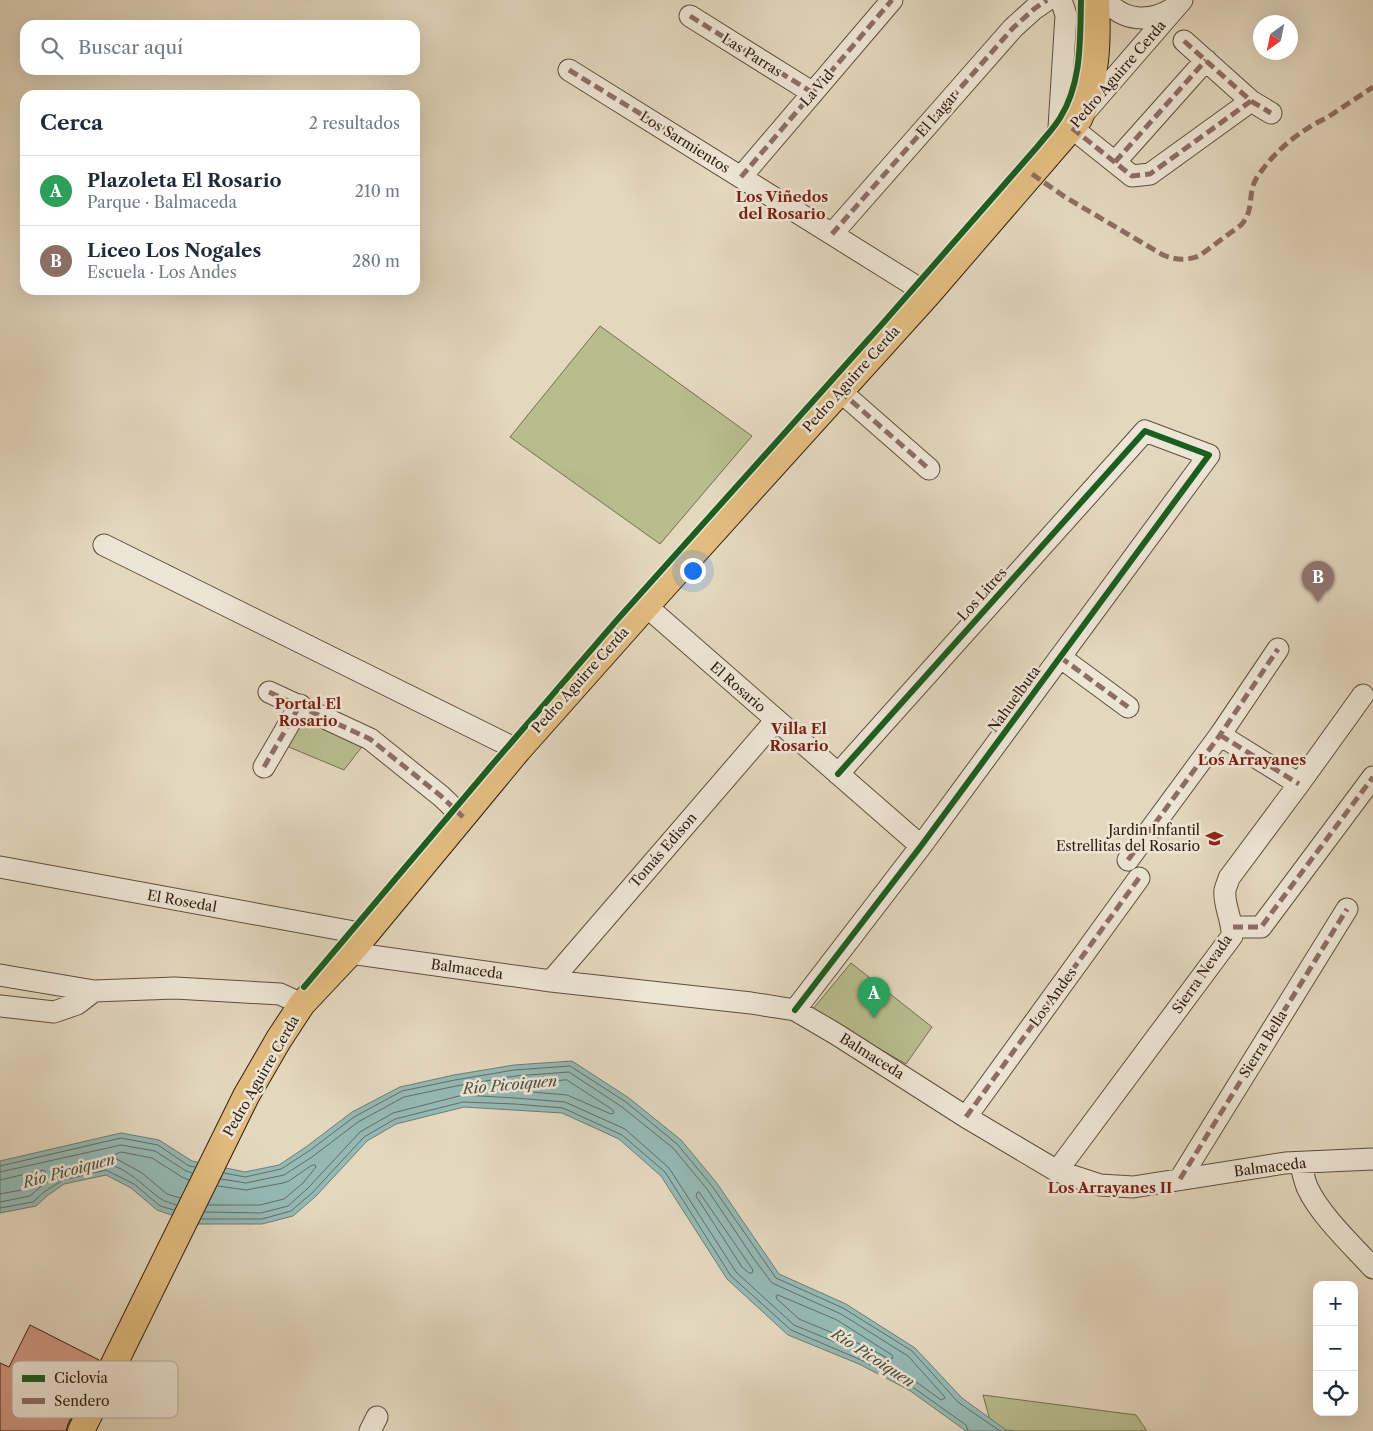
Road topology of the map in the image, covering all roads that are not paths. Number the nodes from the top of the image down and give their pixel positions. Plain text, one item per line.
1 (892, 0) edge
2 (1047, 0) edge
3 (1061, 0) edge
4 (1096, 0) edge
5 (1105, 0) edge
6 (1180, 2) edge
7 (690, 16) dead end
8 (1184, 41) dead end
9 (1206, 60) junction
10 (569, 70) dead end
11 (813, 93) junction
12 (1251, 101) junction
13 (1271, 113) dead end
14 (1070, 131) junction
15 (1116, 162) junction
16 (741, 177) junction
17 (832, 234) junction
18 (928, 294) junction
19 (840, 391) junction
20 (1145, 431) joint
21 (929, 469) dead end
22 (104, 545) dead end
23 (646, 606) junction
24 (1278, 649) dead end
25 (1060, 657) junction
26 (269, 692) dead end
27 (1363, 695) dead end
28 (300, 705) junction
29 (1128, 707) dead end
30 (776, 720) junction
31 (1220, 735) junction
32 (518, 750) junction
33 (264, 767) dead end
34 (838, 774) junction
35 (1373, 777) edge
36 (1299, 784) junction
37 (463, 817) junction
38 (921, 846) junction
39 (1128, 860) dead end
40 (0, 868) edge
41 (1139, 878) dead end
42 (1347, 909) dead end
43 (1233, 927) junction
44 (357, 944) junction
45 (0, 975) edge
46 (551, 981) junction
47 (94, 991) junction
48 (302, 1004) junction
49 (0, 1006) edge
50 (795, 1010) junction
51 (966, 1117) junction
52 (1373, 1160) edge
53 (1300, 1162) junction
54 (1057, 1171) junction
55 (1180, 1179) junction
56 (1373, 1268) edge
57 (115, 1361) edge
58 (87, 1418) edge
59 (81, 1431) edge

1 - 11 street, La Vid
2 - 17 street, El Lagar
3 - 14 street
4 - 14 main road
5 - 6 street
6 - 14 street, Pedro Aguirre Cerda
7 - 11 street, Las Parras
8 - 9 street
9 - 12 street
9 - 15 street
10 - 16 street, Los Sarmientos
11 - 16 street, La Vid
12 - 13 street
12 - 15 street
14 - 15 street
14 - 18 main road, Pedro Aguirre Cerda
16 - 17 street, Los Sarmientos
17 - 18 street, Los Sarmientos
18 - 19 main road, Pedro Aguirre Cerda
19 - 21 street
19 - 23 main road, Pedro Aguirre Cerda
20 - 25 street, Nahuelbuta
20 - 34 street, Los Litres
22 - 32 street
23 - 30 street, El Rosario
23 - 32 main road, Pedro Aguirre Cerda
24 - 31 street
25 - 29 street
25 - 38 street, Nahuelbuta
26 - 28 street
27 - 36 street, Sierra Nevada
28 - 33 street
28 - 37 street
30 - 34 street, El Rosario
30 - 46 street, Tomás Edison
31 - 36 street
31 - 39 street
32 - 37 main road, Pedro Aguirre Cerda
34 - 38 street, El Rosario
35 - 43 street
36 - 43 street, Sierra Nevada
37 - 44 main road, Pedro Aguirre Cerda
38 - 50 street, Nahuelbuta
40 - 44 street, El Rosedal
41 - 51 street, Los Andes
42 - 55 street, Sierra Bella
43 - 54 street, Sierra Nevada
44 - 46 street, Balmaceda
44 - 48 main road, Pedro Aguirre Cerda
45 - 47 street
46 - 50 street, Balmaceda
47 - 48 street
47 - 49 street
48 - 57 main road, Pedro Aguirre Cerda
50 - 51 street, Balmaceda
51 - 54 street, Balmaceda
52 - 53 street, Balmaceda
53 - 55 street, Balmaceda
53 - 56 street
54 - 55 street, Balmaceda
58 - 59 main road, Pedro Aguirre Cerda

